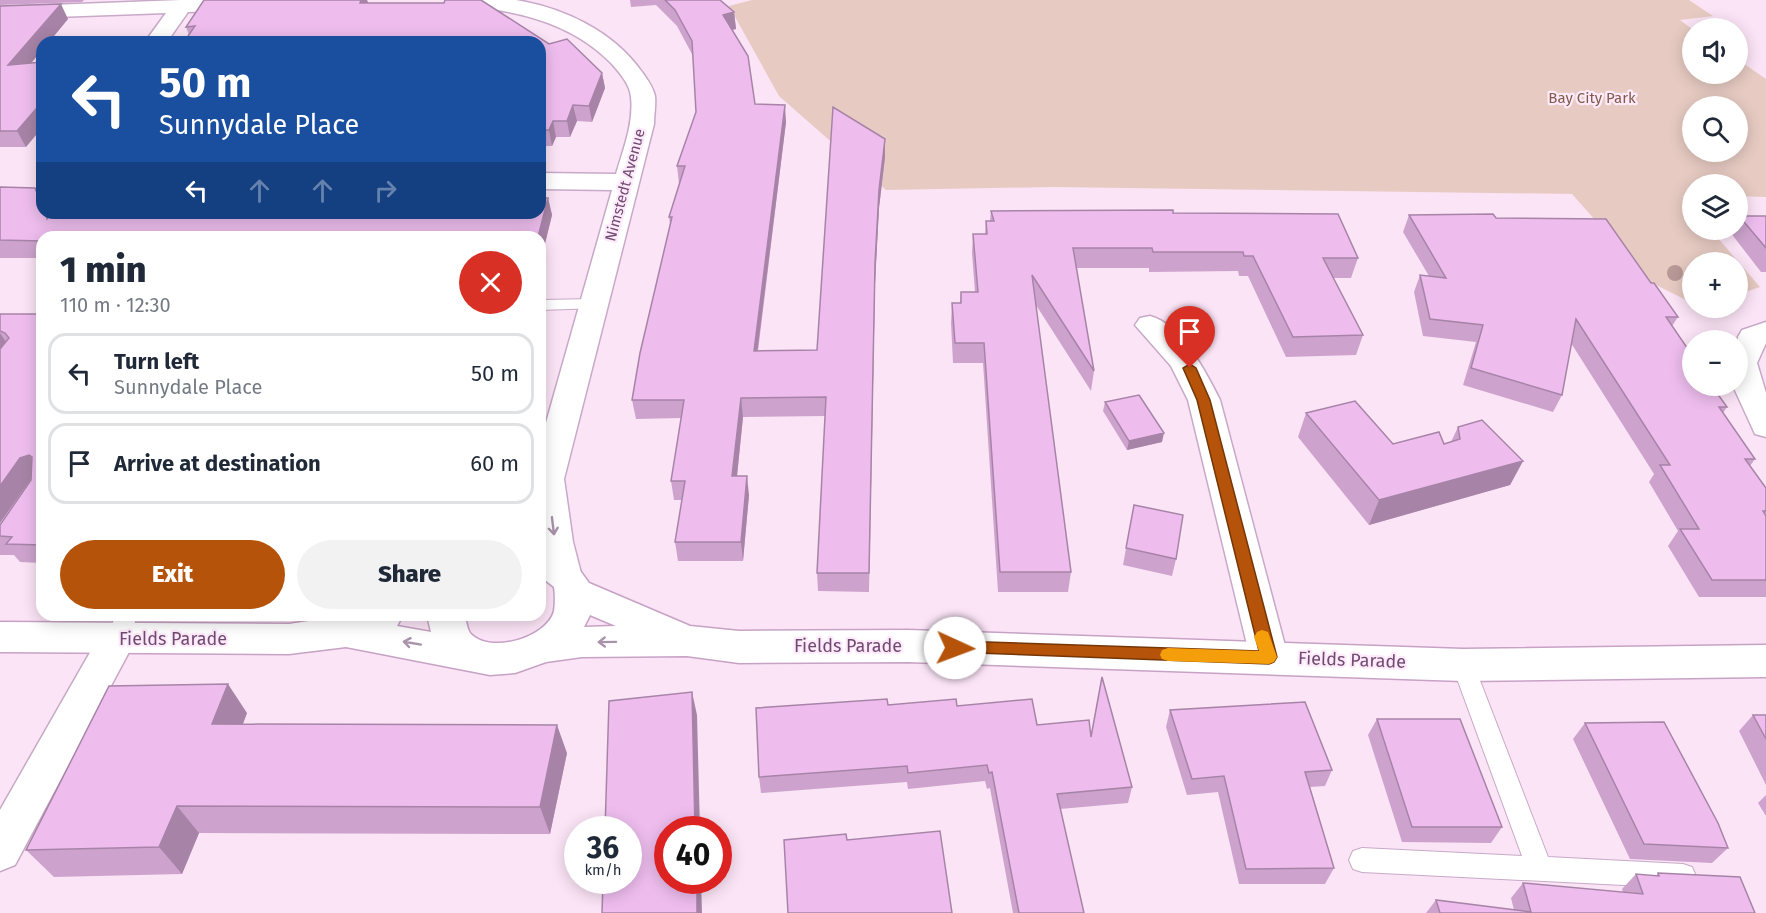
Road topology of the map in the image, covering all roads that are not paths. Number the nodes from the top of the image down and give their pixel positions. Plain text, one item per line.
1 (466, 0) edge
2 (260, 4) edge
3 (182, 6) junction
4 (0, 13) edge
5 (160, 36) edge
6 (546, 181) edge
7 (625, 182) junction
8 (593, 304) junction
9 (546, 305) edge
10 (1150, 325) dead end
11 (1766, 331) edge
12 (1766, 426) edge
13 (550, 432) edge
14 (546, 467) edge
15 (546, 495) edge
16 (559, 576) edge
17 (371, 621) edge
18 (446, 621) edge
19 (122, 627) edge
20 (346, 632) junction
21 (0, 637) edge
22 (687, 641) junction
23 (542, 647) junction
24 (469, 654) junction
25 (1269, 657) junction
26 (1766, 661) edge
27 (1463, 664) junction
28 (0, 851) edge
29 (1362, 860) dead end
30 (1540, 869) junction
31 (1707, 878) edge

1 - 7 street, Nimstedt Avenue
2 - 3 street
3 - 4 street
3 - 5 street
6 - 7 street
7 - 8 street, Nimstedt Avenue
8 - 9 lane
8 - 13 street, Nimstedt Avenue
10 - 25 street
11 - 12 street
13 - 14 street, Nimstedt Avenue
15 -> 16 street, Nimstedt Avenue
16 - 22 street, Fields Parade
16 - 23 street
17 - 20 street, Fields Parade
18 - 24 street
19 - 20 street, Fields Parade
19 - 21 street, Fields Parade
19 - 28 street
24 -> 20 street, Fields Parade
22 -> 23 street, Fields Parade
22 - 25 street, Fields Parade
23 - 24 street, Fields Parade
25 - 27 street, Fields Parade
26 - 27 street, Fields Parade
27 - 30 lane
29 - 30 lane
30 - 31 lane

